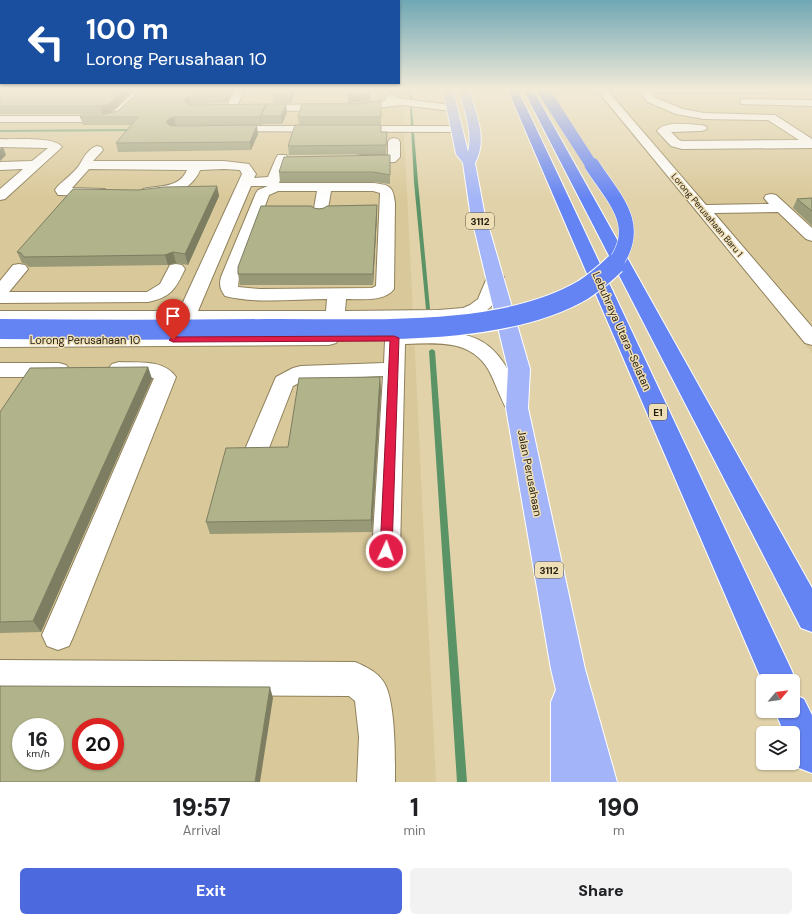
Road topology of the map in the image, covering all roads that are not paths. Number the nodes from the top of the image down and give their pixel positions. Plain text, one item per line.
1 (473, 126) edge
2 (531, 126) edge
3 (549, 126) edge
4 (567, 126) edge
5 (636, 126) edge
6 (785, 126) edge
7 (393, 128) joint
8 (701, 128) dead end
9 (456, 129) joint
10 (216, 130) edge
11 (394, 142) dead end
12 (0, 144) edge
13 (97, 150) dead end
14 (0, 154) edge
15 (51, 160) junction
16 (297, 160) edge
17 (344, 160) edge
18 (469, 163) junction
19 (86, 165) junction
20 (0, 166) edge
21 (35, 166) junction
22 (195, 166) junction
23 (246, 182) junction
24 (325, 187) junction
25 (117, 192) edge
26 (133, 192) edge
27 (0, 196) edge
28 (0, 209) edge
29 (702, 209) junction
30 (320, 214) edge
31 (812, 236) edge
32 (19, 269) dead end
33 (176, 269) dead end
34 (496, 277) junction
35 (0, 292) edge
36 (336, 294) junction
37 (0, 298) edge
38 (186, 316) junction
39 (0, 317) edge
40 (335, 317) junction
41 (0, 329) edge
42 (394, 338) junction
43 (812, 339) edge
44 (0, 341) edge
45 (30, 341) junction
46 (393, 369) junction
47 (3, 374) edge
48 (517, 408) junction
49 (258, 448) edge
50 (386, 551) dead end
51 (812, 618) edge
52 (58, 636) dead end
53 (568, 669) junction
54 (776, 674) edge
55 (0, 677) edge
56 (795, 718) edge
57 (812, 755) edge
58 (376, 782) edge
59 (570, 782) edge
60 (598, 782) edge

1 - 18 main road, Jalan Perusahaan / 3112
2 - 54 highway, Lebuhraya Utara–Selatan / E1
3 - 51 highway
4 - 41 highway, bridge
5 - 29 street, Lorong Perusahaan Baru 1
6 - 8 street
7 - 9 street
7 - 10 street
9 - 18 main road, Jalan Perusahaan / 3112
11 - 17 street
12 - 15 street
13 - 19 street
14 - 15 street
15 - 21 street
15 - 28 street
16 - 23 street
18 - 34 main road, Jalan Perusahaan / 3112
19 - 22 street
19 - 25 street
20 - 21 street
21 - 27 street
22 - 23 street
22 - 26 street
23 - 38 street
24 - 30 street
24 - 36 street
24 - 36 street
29 - 31 street
29 - 43 street, Lorong Perusahaan Baru 1
32 - 35 street
33 - 37 street
34 - 40 street, Lorong Perusahaan 10
34 - 48 main road, Jalan Perusahaan / 3112
36 - 40 street
38 - 39 street, Lorong Perusahaan 10
38 - 40 street, Lorong Perusahaan 10
42 - 45 street, Lorong Perusahaan 10
42 - 46 street
42 - 48 street, Lorong Perusahaan 10
44 - 45 street, Lorong Perusahaan 10
45 - 47 street
46 - 49 street
46 - 50 street
47 - 52 street
48 - 53 main road, Jalan Perusahaan / 3112
53 - 59 main road
53 - 60 main road, Jalan Perusahaan / 3112
55 - 58 street
56 - 57 highway

